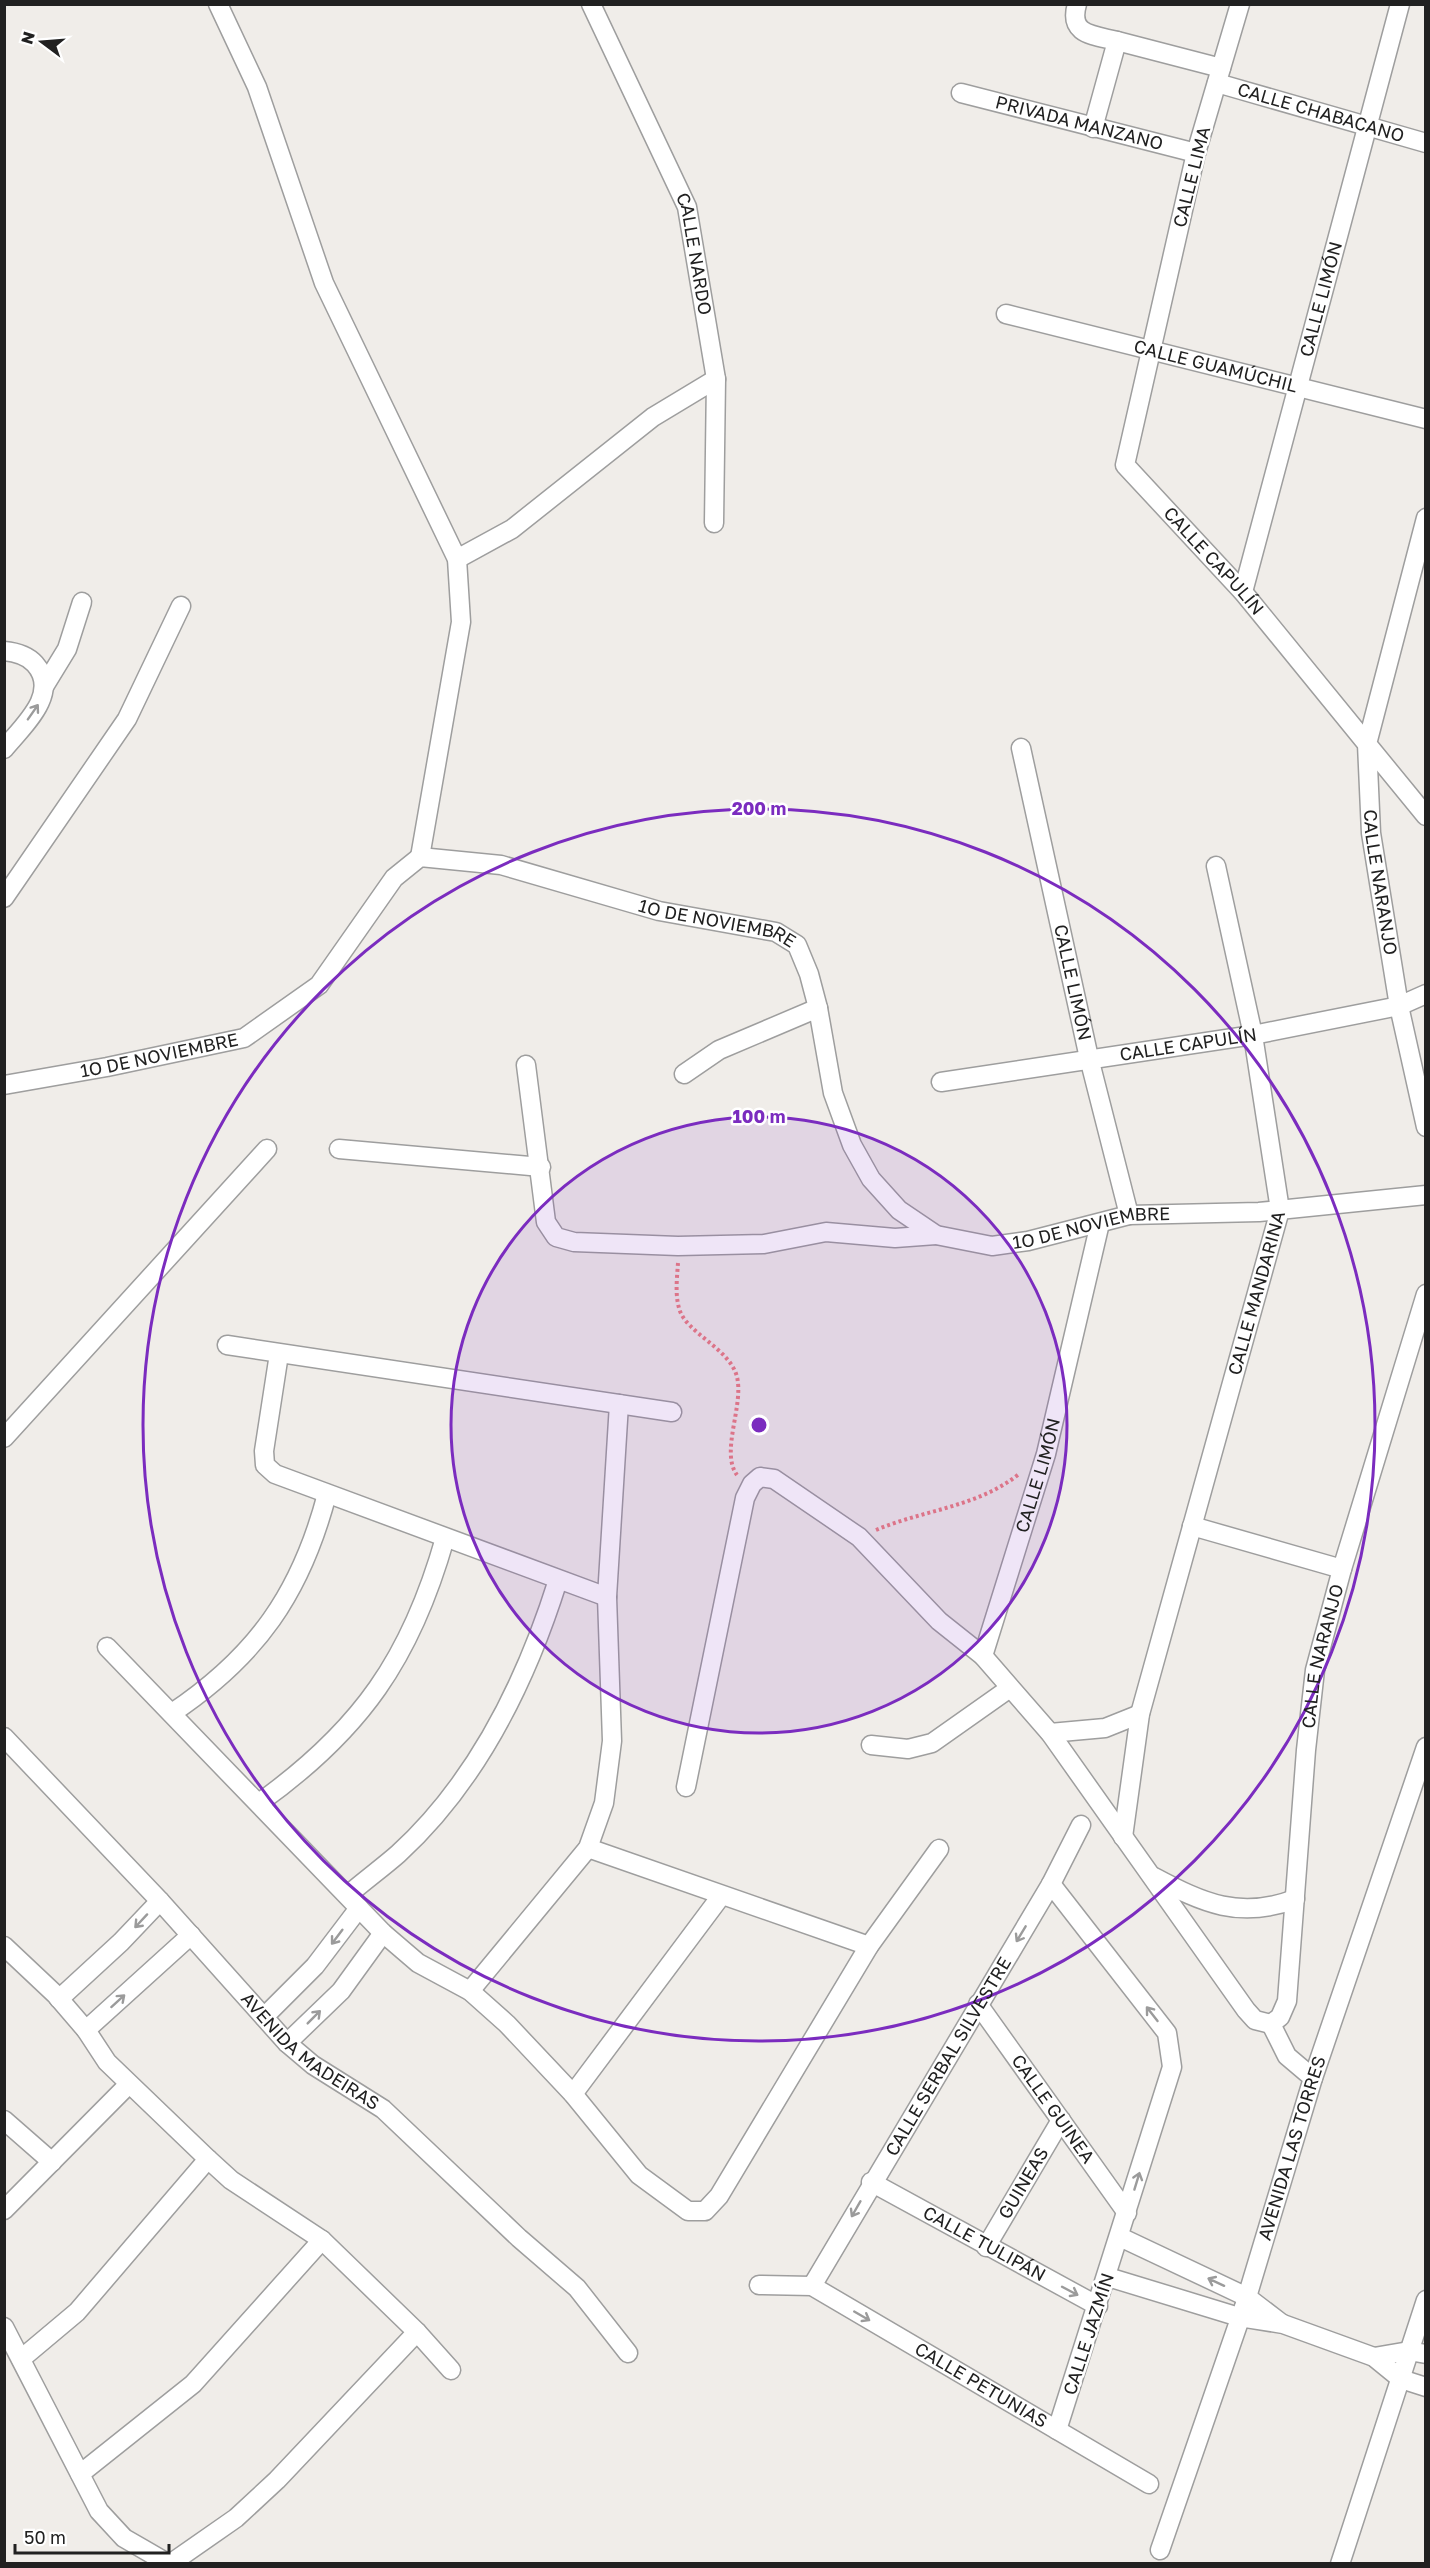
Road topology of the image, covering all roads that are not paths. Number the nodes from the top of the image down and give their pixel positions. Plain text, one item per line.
1 (218, 4) edge
2 (591, 4) edge
3 (1077, 4) edge
4 (1240, 4) edge
5 (1400, 4) edge
6 (1117, 41) junction
7 (1219, 76) junction
8 (961, 93) dead end
9 (1093, 128) junction
10 (1367, 128) junction
11 (1425, 142) edge
12 (1196, 153) junction
13 (1005, 314) dead end
14 (1150, 350) junction
15 (716, 379) junction
16 (1298, 387) junction
17 (1425, 419) edge
18 (1125, 465) joint
19 (1425, 518) edge
20 (714, 523) dead end
21 (457, 559) junction
22 (1243, 592) junction
23 (82, 602) dead end
24 (181, 606) dead end
25 (4, 651) edge
26 (45, 685) junction
27 (1021, 748) dead end
28 (4, 749) edge
29 (1367, 750) junction
30 (1425, 816) edge
31 (420, 858) junction
32 (1216, 866) dead end
33 (4, 898) edge
34 (1425, 994) edge
35 (1399, 1006) junction
36 (818, 1008) junction
37 (1253, 1035) junction
38 (1089, 1058) junction
39 (526, 1065) dead end
40 (684, 1074) dead end
41 (941, 1082) dead end
42 (4, 1085) edge
43 (1425, 1127) edge
44 (267, 1149) dead end
45 (339, 1149) dead end
46 (541, 1167) junction
47 (1425, 1195) edge
48 (1280, 1210) junction
49 (1129, 1215) junction
50 (1100, 1223) junction
51 (936, 1235) junction
52 (1425, 1294) edge
53 (227, 1345) dead end
54 (279, 1354) junction
55 (619, 1404) junction
56 (672, 1412) dead end
57 (4, 1438) edge
58 (327, 1494) junction
59 (1192, 1526) junction
60 (445, 1538) junction
61 (1342, 1569) junction
62 (558, 1580) junction
63 (607, 1597) junction
64 (106, 1647) dead end
65 (983, 1656) junction
66 (1010, 1688) junction
67 (172, 1713) junction
68 (1140, 1714) junction
69 (1050, 1733) junction
70 (4, 1737) edge
71 (871, 1745) dead end
72 (1424, 1756) edge
73 (686, 1787) dead end
74 (259, 1803) junction
75 (1082, 1825) dead end
76 (1123, 1837) junction
77 (588, 1848) junction
78 (939, 1849) dead end
79 (1149, 1875) junction
80 (1051, 1884) junction
81 (721, 1896) junction
82 (1295, 1899) junction
83 (160, 1901) junction
84 (353, 1901) junction
85 (383, 1933) junction
86 (190, 1935) junction
87 (4, 1946) edge
88 (869, 1946) junction
89 (470, 1991) junction
90 (59, 1999) junction
91 (978, 2004) junction
92 (264, 2017) junction
93 (1271, 2024) junction
94 (86, 2030) junction
95 (287, 2043) junction
96 (1313, 2078) junction
97 (129, 2084) junction
98 (573, 2094) junction
99 (4, 2120) edge
100 (1061, 2120) junction
101 (208, 2159) junction
102 (52, 2162) junction
103 (871, 2182) junction
104 (4, 2210) edge
105 (1127, 2213) junction
106 (1120, 2237) junction
107 (322, 2240) junction
108 (986, 2247) junction
109 (1108, 2277) junction
110 (759, 2284) dead end
111 (812, 2286) junction
112 (1247, 2297) junction
113 (1425, 2301) edge
114 (1098, 2306) junction
115 (1239, 2317) junction
116 (1283, 2324) junction
117 (4, 2327) edge
118 (417, 2331) junction
119 (628, 2353) dead end
120 (1417, 2353) edge
121 (1374, 2357) junction
122 (21, 2359) junction
123 (451, 2370) dead end
124 (1401, 2379) junction
125 (1425, 2387) edge
126 (1057, 2430) junction
127 (80, 2474) junction
128 (1149, 2484) dead end
129 (1160, 2550) dead end
130 (170, 2564) edge
131 (1340, 2564) edge

1 - 21 street
2 - 15 street, CALLE NARDO
3 - 6 street, CALLE CHABACANO
4 - 7 street, CALLE LIMA
5 - 10 street, CALLE LIMÓN
6 - 7 street, CALLE CHABACANO
6 - 9 street
7 - 10 street, CALLE CHABACANO
7 - 12 street, CALLE LIMA
8 - 9 street, PRIVADA MANZANO
9 - 12 street, PRIVADA MANZANO
10 - 11 street, CALLE CHABACANO
10 - 16 street, CALLE LIMÓN
12 - 14 street, CALLE LIMA
13 - 14 street, CALLE GUAMÚCHIL
14 - 16 street, CALLE GUAMÚCHIL
14 - 18 street, CALLE LIMA
15 - 20 street, CALLE NARDO
15 - 21 street
16 - 17 street, CALLE GUAMÚCHIL
16 - 22 street, CALLE LIMÓN
18 - 22 street, CALLE CAPULÍN
19 - 29 street, CALLE NARANJO
21 - 31 street
22 - 29 street, CALLE CAPULÍN
23 - 26 street
24 - 33 street
25 - 26 street
28 -> 26 street
27 - 38 street, CALLE LIMÓN
29 - 30 street, CALLE CAPULÍN
29 - 35 street, CALLE NARANJO
31 - 36 street, 1O DE NOVIEMBRE
31 - 42 street, 1O DE NOVIEMBRE
32 - 37 street, CALLE MANDARINA
34 - 35 street
35 - 37 street, CALLE CAPULÍN
35 - 43 street, CALLE NARANJO
36 - 40 street
36 - 51 street, 1O DE NOVIEMBRE
37 - 38 street, CALLE CAPULÍN
37 - 48 street, CALLE MANDARINA
38 - 41 street, CALLE CAPULÍN
38 - 49 street, CALLE LIMÓN
39 - 46 street
44 - 57 street
45 - 46 street
46 - 51 street
47 - 48 street, 1O DE NOVIEMBRE
48 - 49 street, 1O DE NOVIEMBRE
48 - 59 street, CALLE MANDARINA
49 - 50 street, 1O DE NOVIEMBRE
50 - 51 street, 1O DE NOVIEMBRE
50 - 65 street, CALLE LIMÓN
52 - 61 street, CALLE NARANJO
53 - 54 street
54 - 55 street
54 - 58 street
55 - 56 street
55 - 63 street
58 - 60 street
58 - 67 street
59 - 61 street
59 - 68 street, CALLE MANDARINA
60 - 62 street
60 - 74 street
61 - 82 street, CALLE NARANJO
62 - 63 street
62 - 84 street
63 - 77 street
64 - 67 street
65 - 66 street
65 - 73 street
66 - 69 street
66 - 71 street
67 - 74 street
68 - 69 street
68 - 76 street, CALLE MANDARINA
69 - 76 street
70 - 83 street, AVENIDA MADEIRAS
72 - 96 street, AVENIDA LAS TORRES
74 - 84 street
75 - 80 street, CALLE SERBAL SILVESTRE
76 - 79 street
77 - 81 street
77 - 89 street
78 - 88 street
79 - 82 street
79 - 93 street
80 -> 91 street, CALLE SERBAL SILVESTRE
105 -> 80 street, CALLE JAZMÍN
81 - 88 street
81 - 98 street
82 - 93 street, CALLE NARANJO
83 - 86 street, AVENIDA MADEIRAS
83 -> 90 street
84 - 85 street
84 -> 92 street
85 - 89 street
95 -> 85 street
86 - 92 street, AVENIDA MADEIRAS
94 -> 86 street
87 - 90 street
88 - 98 street
89 - 98 street
90 - 94 street
91 - 100 street, CALLE GUINEA
91 - 103 street, CALLE SERBAL SILVESTRE
92 - 95 street, AVENIDA MADEIRAS
93 - 96 street
94 - 97 street
95 - 119 street, AVENIDA MADEIRAS
96 - 112 street, AVENIDA LAS TORRES
97 - 101 street
97 - 102 street
99 - 102 street
100 - 105 street, CALLE GUINEA
100 - 108 street, GUINEAS
101 - 107 street
101 - 122 street
102 - 104 street
103 - 108 street, CALLE TULIPÁN
103 -> 111 street, CALLE SERBAL SILVESTRE
105 - 106 street, CALLE JAZMÍN
106 - 109 street, CALLE JAZMÍN
112 -> 106 street
107 - 118 street
107 - 127 street
108 -> 114 street, CALLE TULIPÁN
109 - 114 street, CALLE JAZMÍN
109 - 115 street
110 - 111 street
111 -> 126 street, CALLE PETUNIAS
112 - 115 street, AVENIDA LAS TORRES
112 - 116 street
113 - 120 street
114 - 126 street, CALLE JAZMÍN
115 - 116 street
115 - 129 street, AVENIDA LAS TORRES
116 - 121 street
117 - 122 street
118 - 123 street
118 - 130 street
120 - 121 street
120 - 124 street
121 - 124 street
122 - 127 street
124 - 125 street
124 - 131 street
126 - 128 street, CALLE PETUNIAS
127 - 130 street

